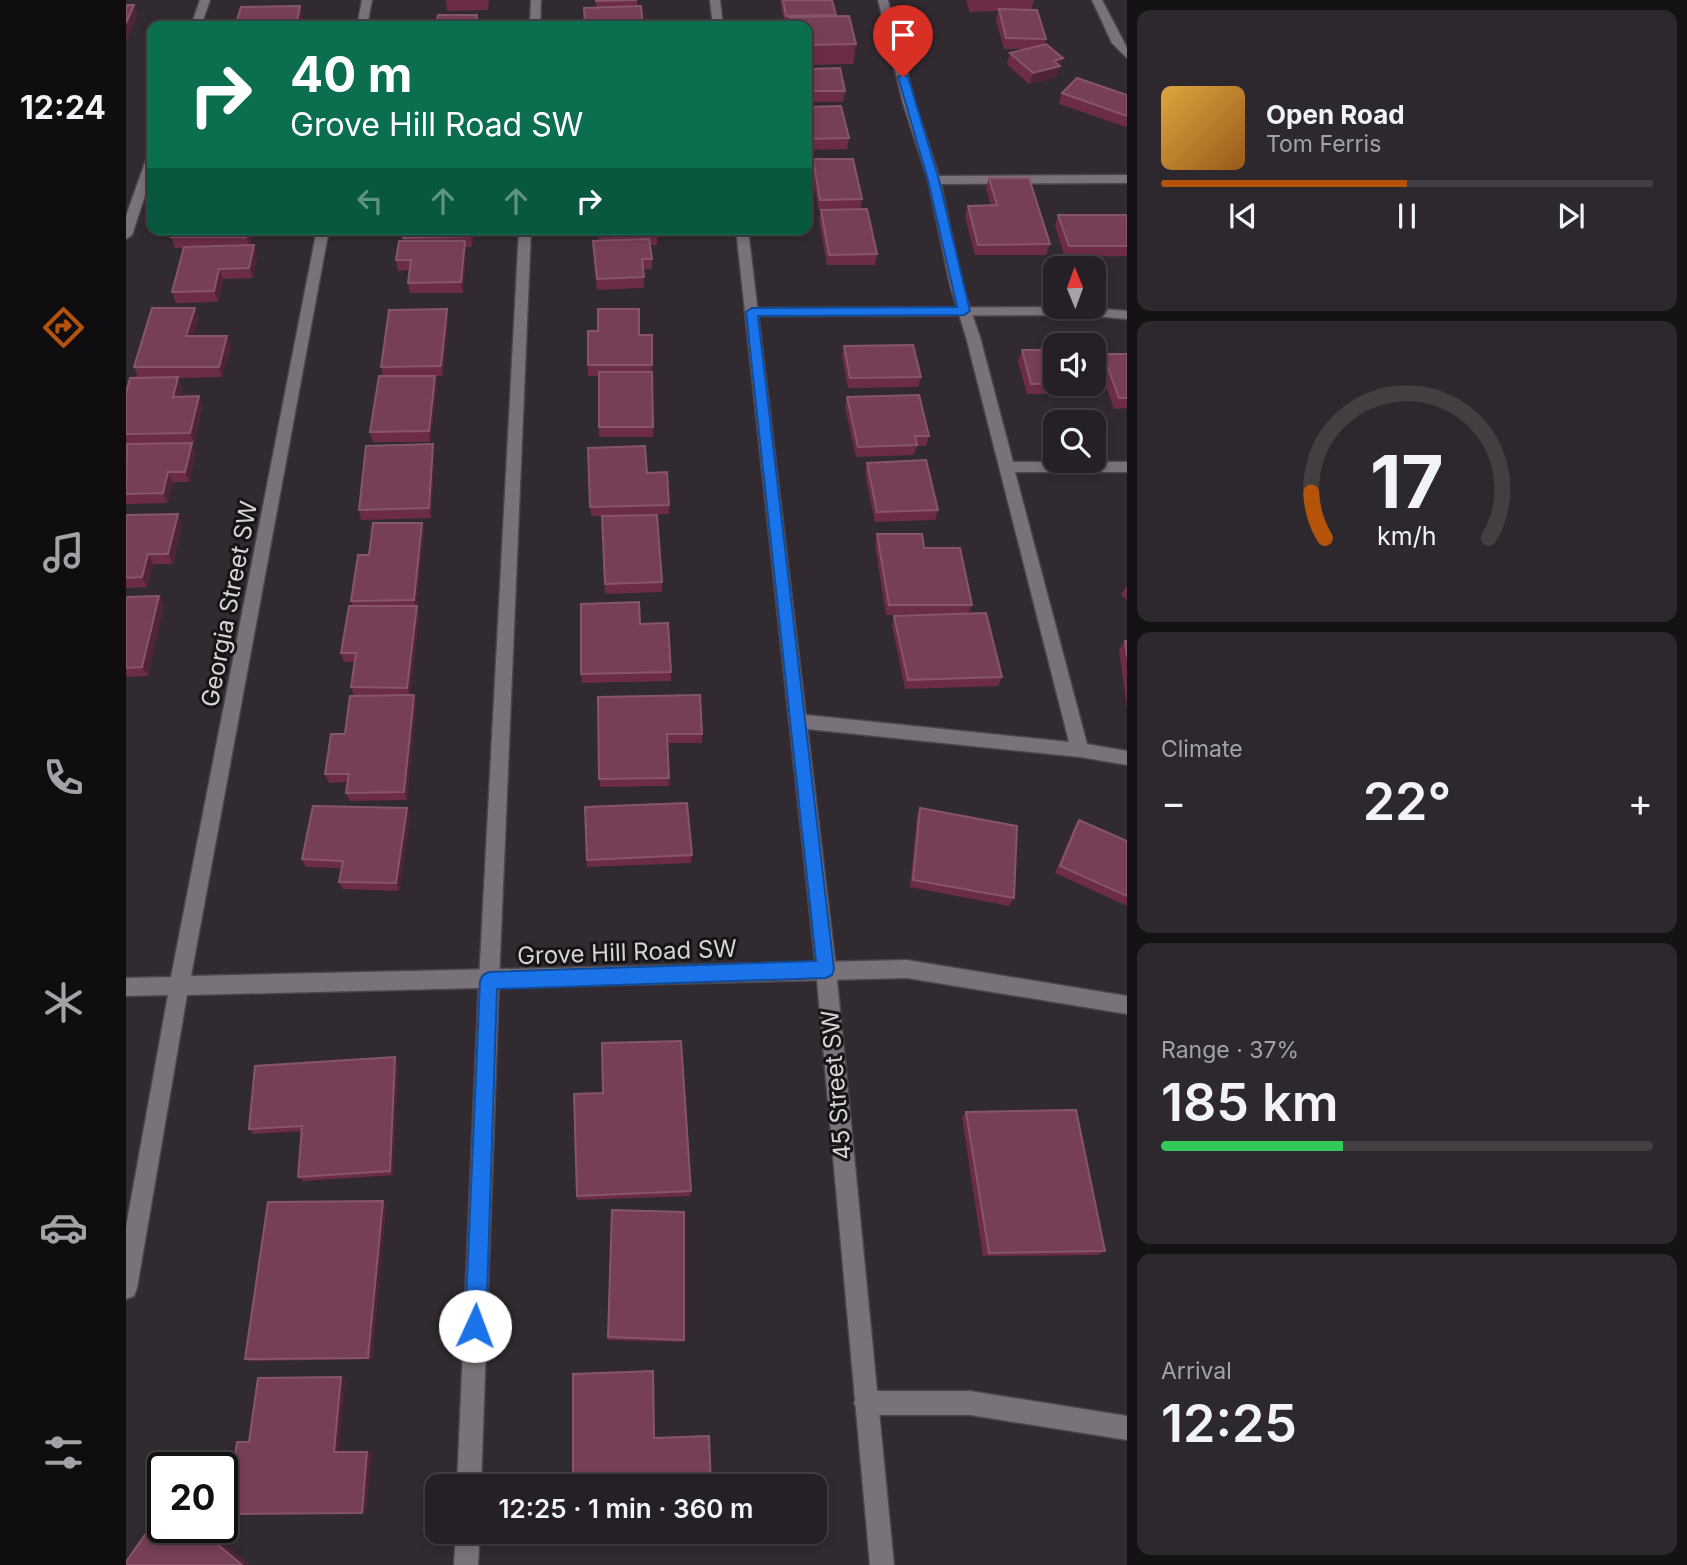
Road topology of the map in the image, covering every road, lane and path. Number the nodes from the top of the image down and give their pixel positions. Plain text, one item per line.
1 (205, 0) edge
2 (367, 0) edge
3 (536, 0) edge
4 (715, 0) edge
5 (883, 0) edge
6 (1097, 0) edge
7 (198, 21) edge
8 (363, 21) edge
9 (535, 21) edge
10 (718, 21) edge
11 (1127, 55) edge
12 (147, 172) edge
13 (1127, 179) edge
14 (934, 180) junction
15 (126, 235) edge
16 (322, 235) edge
17 (525, 235) edge
18 (743, 235) edge
19 (964, 311) junction
20 (752, 312) junction
21 (1127, 315) edge
22 (1004, 467) junction
23 (1127, 467) edge
24 (797, 721) junction
25 (1080, 750) junction
26 (1127, 758) edge
27 (826, 969) junction
28 (489, 981) junction
29 (179, 987) junction
30 (126, 988) edge
31 (1127, 1005) edge
32 (126, 1288) edge
33 (866, 1403) junction
34 (1127, 1428) edge
35 (469, 1474) edge
36 (467, 1544) edge
37 (466, 1565) edge
38 (882, 1565) edge

1 - 7 street
2 - 8 street
3 - 9 street
4 - 10 street
5 - 14 street
6 - 11 street
12 - 15 street
13 - 14 street
14 - 19 street
16 - 29 street, Georgia Street SW
17 - 28 street
18 - 20 street, 45 Street SW
19 - 20 street
19 - 21 street
19 - 22 street
20 - 24 street, 45 Street SW
22 - 23 street
22 - 25 street
24 - 25 street
24 - 27 street, 45 Street SW
25 - 26 street
27 - 28 street, Grove Hill Road SW
27 - 31 street, Grove Hill Road SW
27 - 33 street, 45 Street SW
28 - 29 street, Grove Hill Road SW
28 - 35 street
29 - 30 street, Grove Hill Road SW
29 - 32 street, Georgia Street SW
33 - 34 street
33 - 38 street, 45 Street SW
36 - 37 street

